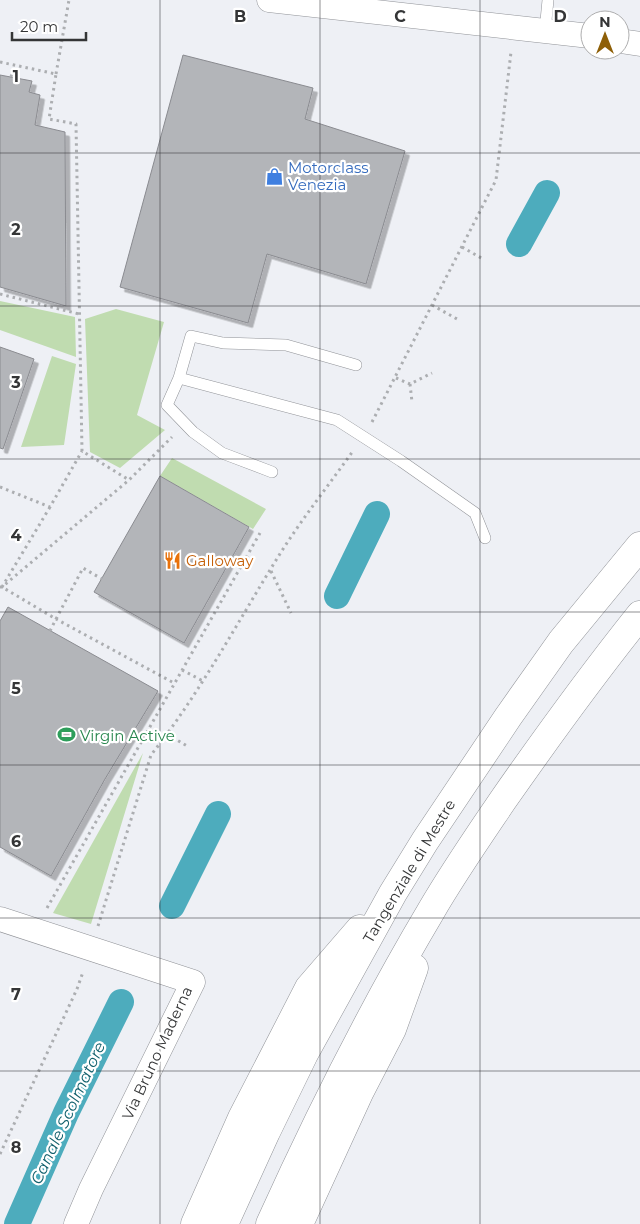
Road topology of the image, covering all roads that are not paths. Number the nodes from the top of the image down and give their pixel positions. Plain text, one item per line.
1 (269, 0) edge
2 (548, 0) edge
3 (546, 31) junction
4 (580, 35) edge
5 (356, 365) dead end
6 (179, 378) junction
7 (272, 472) dead end
8 (485, 538) dead end
9 (640, 546) edge
10 (640, 615) edge
11 (393, 893) junction
12 (430, 911) junction
13 (0, 919) edge
14 (76, 1224) edge
15 (195, 1224) edge
16 (224, 1224) edge
17 (270, 1224) edge
18 (299, 1224) edge

1 - 3 street
2 - 3 lane
3 - 4 street
5 - 6 lane
6 - 7 lane
6 - 8 lane
9 - 11 highway, Tangenziale di Mestre
10 - 12 highway
11 - 15 highway
11 - 16 highway, Tangenziale di Mestre
12 - 17 highway
12 - 18 highway
13 - 14 street, Via Bruno Maderna

